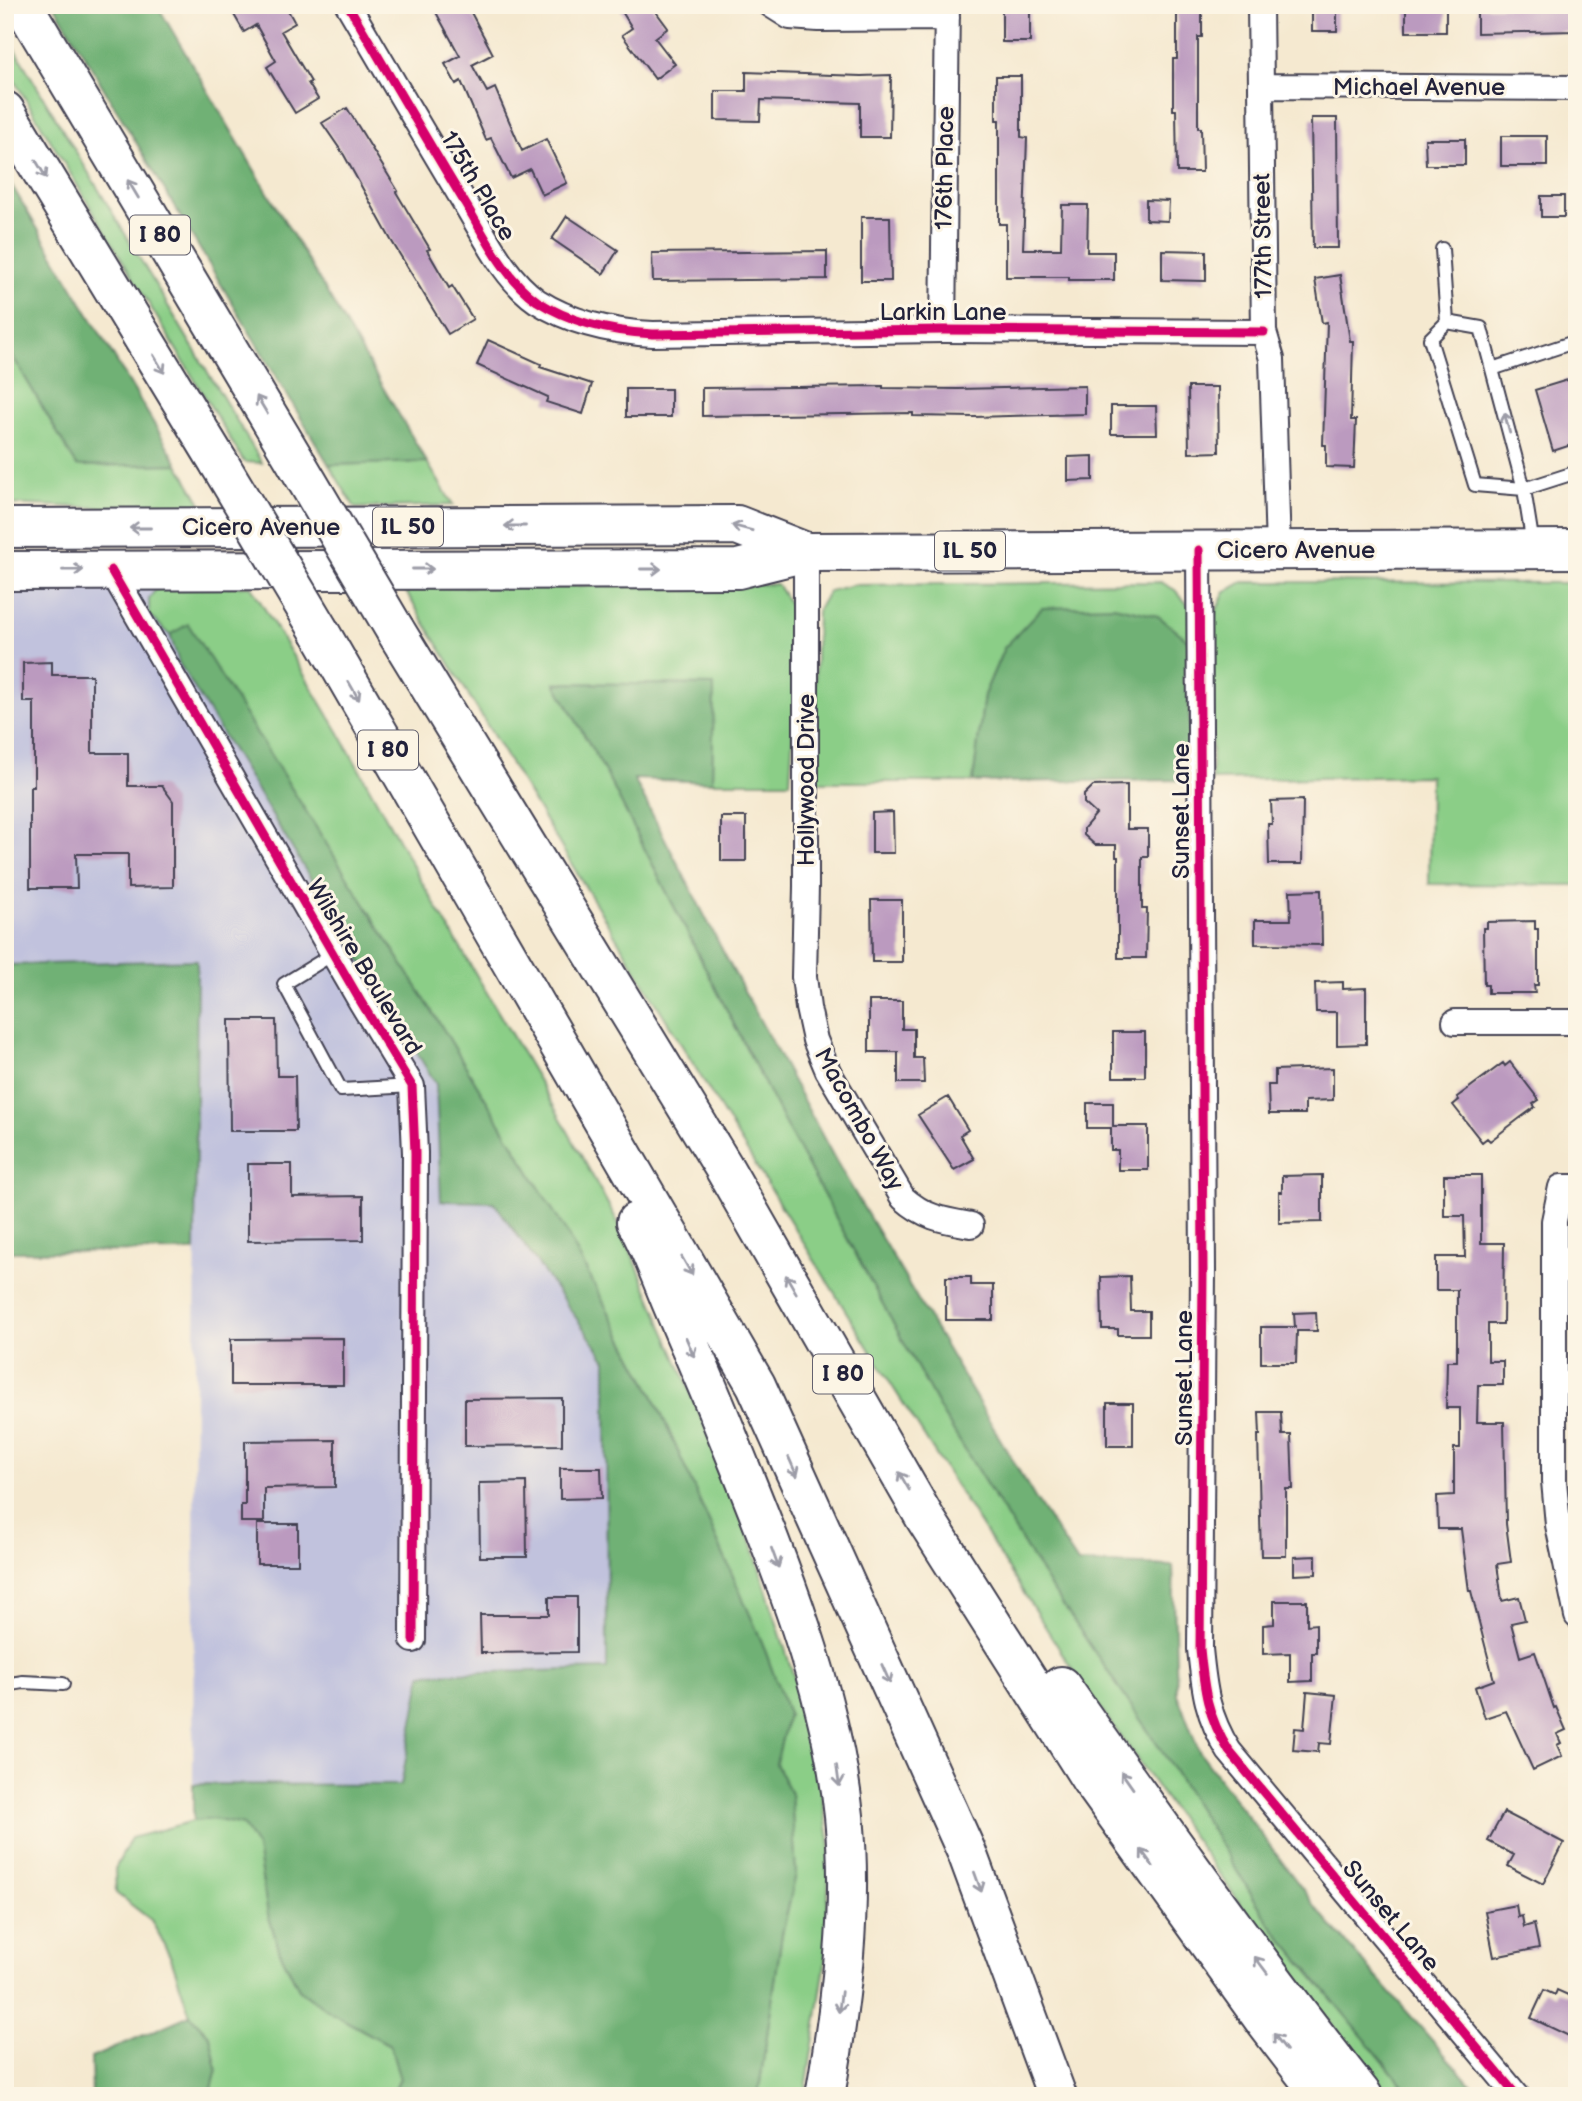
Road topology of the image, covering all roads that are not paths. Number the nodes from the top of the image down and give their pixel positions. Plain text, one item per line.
1 (23, 5) edge
2 (348, 5) edge
3 (771, 5) edge
4 (1260, 5) edge
5 (947, 12) edge
6 (1262, 86) junction
7 (1577, 88) edge
8 (5, 111) edge
9 (1442, 249) dead end
10 (1447, 322) junction
11 (943, 330) junction
12 (622, 332) joint
13 (1264, 332) junction
14 (1571, 343) dead end
15 (1492, 369) junction
16 (1577, 472) edge
17 (1524, 489) junction
18 (5, 528) edge
19 (1534, 549) junction
20 (1577, 549) edge
21 (1199, 550) junction
22 (1278, 550) junction
23 (806, 552) junction
24 (111, 570) junction
25 (5, 571) edge
26 (455, 868) junction
27 (333, 954) junction
28 (808, 1008) joint
29 (1455, 1022) dead end
30 (1577, 1023) edge
31 (412, 1086) junction
32 (1569, 1187) edge
33 (971, 1225) dead end
34 (925, 1518) junction
35 (1577, 1616) edge
36 (414, 1640) dead end
37 (63, 1684) dead end
38 (5, 1685) edge
39 (825, 2096) edge
40 (1057, 2096) edge
41 (1322, 2096) edge
42 (1363, 2096) edge
43 (1517, 2096) edge

34 -> 1 main road, I 80, bridge
2 - 12 street, 175th Place
3 - 5 street
4 - 6 street, 177th Street
5 - 11 street, 176th Place
6 - 7 street, Michael Avenue
6 - 13 street, 177th Street
8 -> 26 main road, I 80, bridge
9 - 10 lane
10 - 15 lane
10 - 17 lane
11 - 12 street, Larkin Lane
11 - 13 street, Larkin Lane
13 - 22 street, 177th Street
14 - 15 lane
17 -> 15 lane
16 - 17 lane
17 - 19 lane
23 -> 18 main road, Cicero Avenue / IL 50
19 - 20 main road, Cicero Avenue / IL 50
19 - 22 main road, Cicero Avenue / IL 50
21 - 22 main road, Cicero Avenue / IL 50
21 - 23 main road, Cicero Avenue / IL 50
21 - 43 street, Sunset Lane
24 -> 23 main road, Cicero Avenue / IL 50
23 - 28 street, Hollywood Drive
25 -> 24 main road, Cicero Avenue / IL 50
24 - 27 street, Wilshire Boulevard
26 -> 39 main road
26 -> 40 main road, I 80
27 - 31 street, Wilshire Boulevard
27 - 31 lane
28 - 33 street, Macombo Way
29 - 30 street
31 - 36 street, Wilshire Boulevard
32 - 35 street
41 -> 34 main road, I 80
42 -> 34 main road
37 - 38 lane

